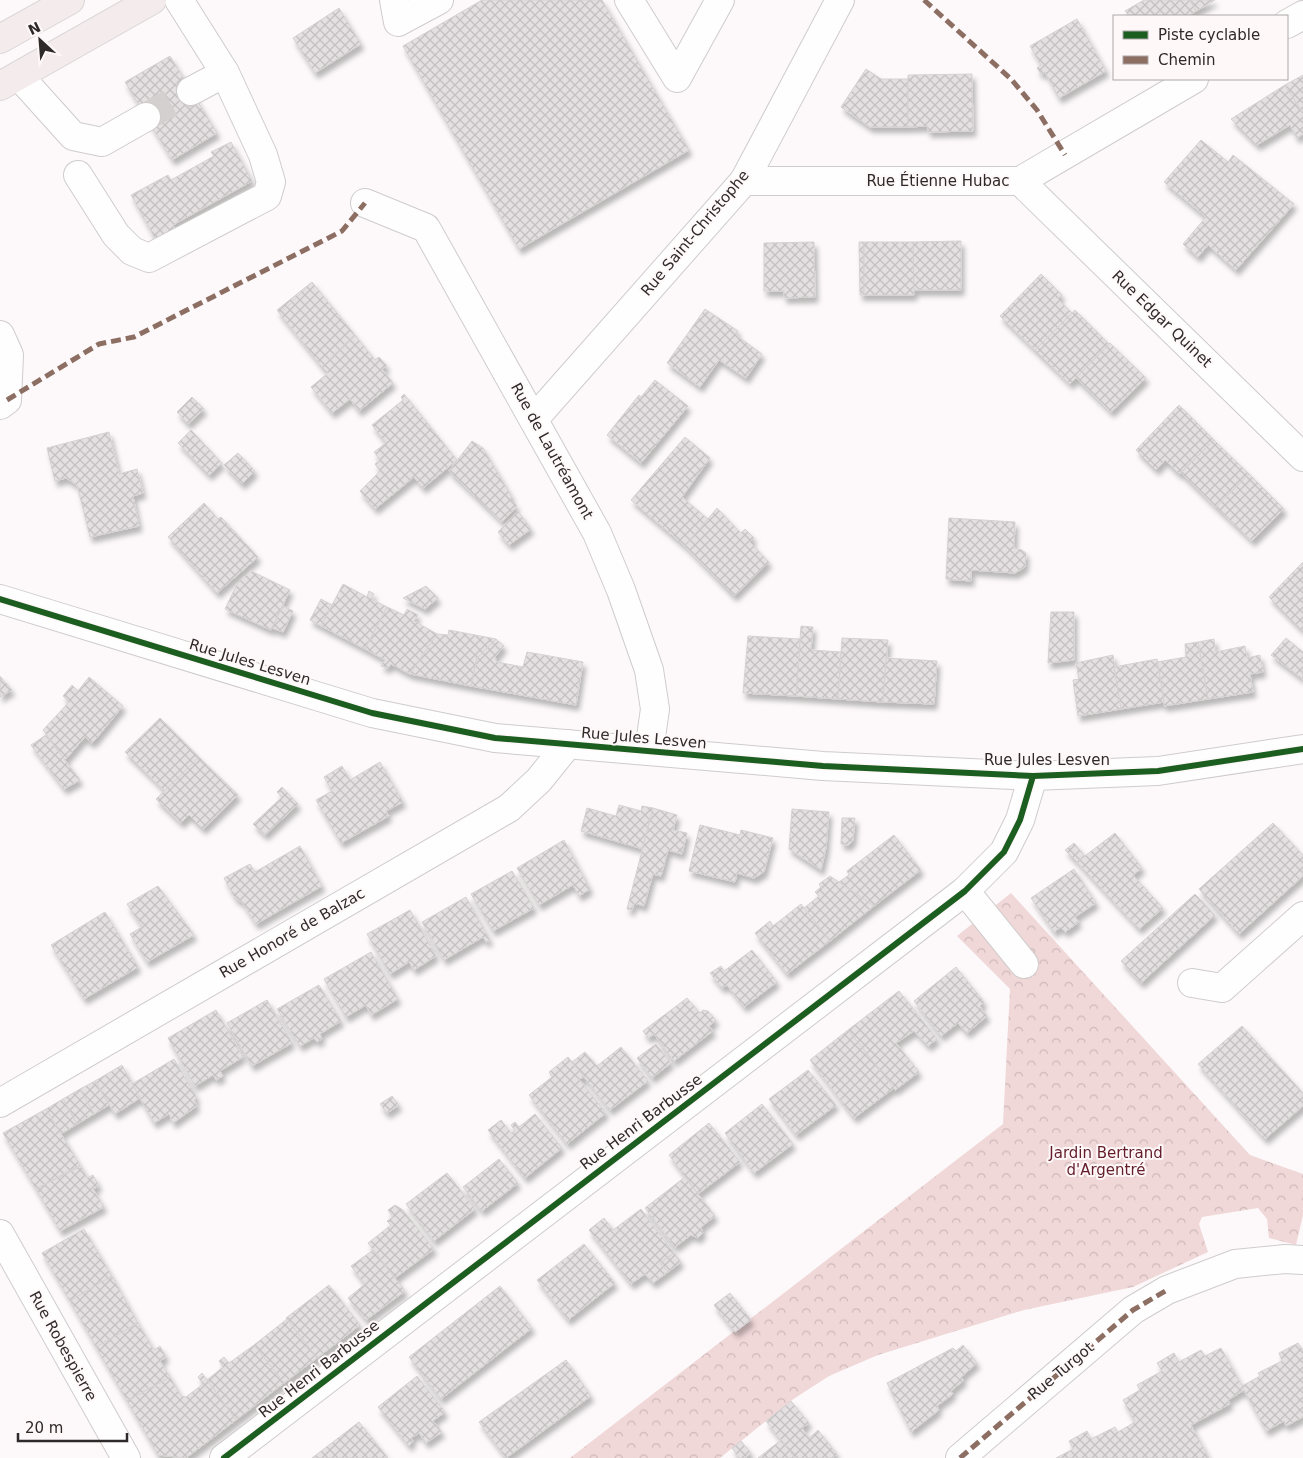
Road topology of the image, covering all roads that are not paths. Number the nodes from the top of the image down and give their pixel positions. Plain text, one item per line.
1 (70, 0) edge
2 (152, 0) edge
3 (179, 0) edge
4 (394, 0) edge
5 (439, 0) edge
6 (629, 0) edge
7 (720, 0) edge
8 (840, 0) edge
9 (1303, 15) edge
10 (1288, 23) edge
11 (6, 32) edge
12 (225, 73) junction
13 (1192, 80) edge
14 (9, 81) edge
15 (191, 91) tunnel mouth
16 (146, 117) tunnel mouth
17 (78, 175) dead end
18 (744, 181) junction
19 (1020, 181) junction
20 (365, 202) dead end
21 (0, 335) edge
22 (0, 405) edge
23 (534, 419) junction
24 (1303, 457) edge
25 (0, 599) edge
26 (568, 744) junction
27 (1303, 750) edge
28 (648, 751) junction
29 (1032, 776) junction
30 (965, 891) junction
31 (1303, 916) edge
32 (1024, 964) dead end
33 (1192, 983) dead end
34 (0, 1103) edge
35 (0, 1234) edge
36 (1297, 1259) edge
37 (126, 1458) edge
38 (224, 1458) edge
39 (960, 1458) edge

1 - 11 main road
2 - 14 main road
3 - 12 street
4 - 5 street
6 - 7 street
8 - 18 street, Rue Saint-Christophe
9 - 10 street
12 - 15 street
12 - 17 street
13 - 19 street, Rue Étienne Hubac
14 - 16 street
18 - 19 street, Rue Étienne Hubac
18 - 23 street, Rue Saint-Christophe
19 - 24 street, Rue Edgar Quinet
20 - 23 street, Rue de Lautréamont
21 - 22 street
23 - 28 street, Rue de Lautréamont
25 - 26 street, Rue Jules Lesven
26 - 28 street, Rue Jules Lesven
26 - 34 street, Rue Honoré de Balzac
27 - 29 street, Rue Jules Lesven
28 - 29 street, Rue Jules Lesven
29 - 30 street, Rue Henri Barbusse
30 - 32 street
30 - 38 street, Rue Henri Barbusse
31 - 33 street
35 - 37 street, Rue Robespierre
36 - 39 street, Rue Turgot

